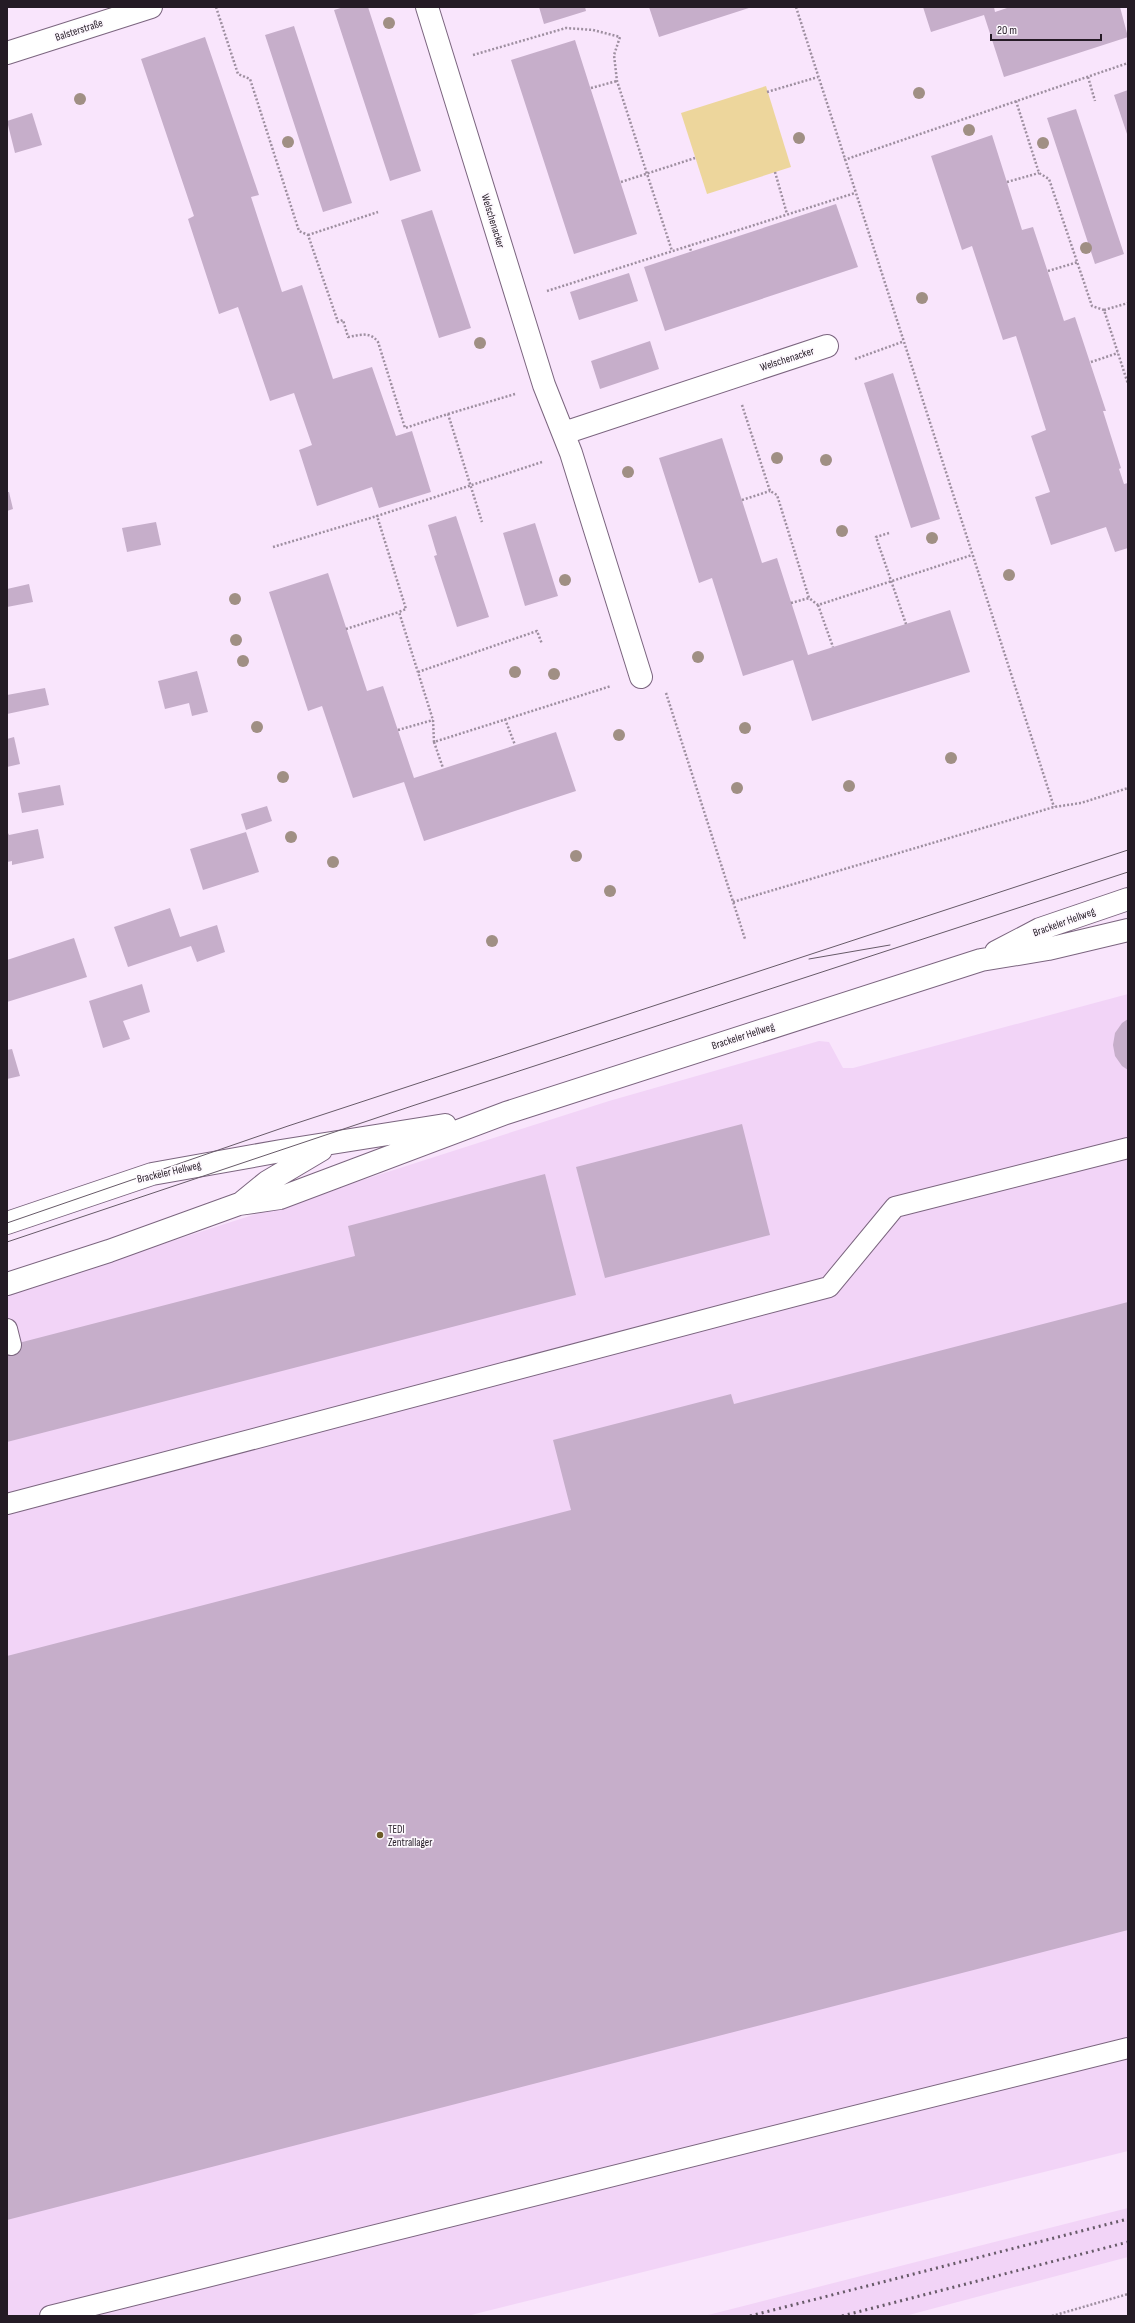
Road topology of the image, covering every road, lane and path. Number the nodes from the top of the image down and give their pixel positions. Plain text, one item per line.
1 (151, 7) edge
2 (216, 7) edge
3 (426, 7) edge
4 (796, 7) edge
5 (7, 53) edge
6 (1128, 63) edge
7 (445, 65) junction
8 (1088, 77) junction
9 (818, 78) junction
10 (617, 80) junction
11 (591, 88) dead end
12 (767, 92) dead end
13 (1016, 101) junction
14 (1095, 101) dead end
15 (696, 158) dead end
16 (844, 160) junction
17 (775, 172) dead end
18 (647, 173) junction
19 (1039, 173) junction
20 (621, 182) dead end
21 (1007, 182) dead end
22 (855, 193) junction
23 (378, 212) dead end
24 (787, 214) junction
25 (783, 215) junction
26 (785, 220) dead end
27 (308, 235) junction
28 (689, 245) junction
29 (672, 251) junction
30 (691, 251) dead end
31 (1078, 262) junction
32 (1048, 272) dead end
33 (518, 300) junction
34 (1128, 303) edge
35 (1104, 310) junction
36 (902, 342) junction
37 (827, 346) dead end
38 (1118, 353) junction
39 (848, 361) dead end
40 (1090, 362) dead end
41 (1128, 384) edge
42 (544, 385) junction
43 (739, 397) dead end
44 (448, 414) junction
45 (568, 443) junction
46 (471, 485) junction
47 (770, 491) junction
48 (742, 500) dead end
49 (377, 516) junction
50 (482, 522) dead end
51 (889, 533) dead end
52 (273, 547) dead end
53 (972, 555) junction
54 (891, 581) junction
55 (809, 598) junction
56 (791, 603) dead end
57 (818, 605) junction
58 (399, 612) junction
59 (906, 624) dead end
60 (346, 629) dead end
61 (542, 644) dead end
62 (833, 647) dead end
63 (418, 672) junction
64 (641, 677) junction
65 (505, 719) junction
66 (432, 720) junction
67 (398, 730) dead end
68 (434, 742) junction
69 (515, 745) dead end
70 (443, 768) dead end
71 (1128, 788) edge
72 (1054, 807) junction
73 (1128, 899) edge
74 (733, 902) junction
75 (1128, 930) edge
76 (745, 939) dead end
77 (981, 960) junction
78 (506, 1114) junction
79 (336, 1143) junction
80 (1128, 1148) edge
81 (239, 1204) junction
82 (7, 1223) edge
83 (7, 1284) edge
84 (7, 1504) edge
85 (1128, 2048) edge
86 (1128, 2294) edge
87 (50, 2316) edge
88 (1052, 2316) edge

1 - 5 main road, Balsterstraße
2 - 27 path
3 - 7 main road, Welschenacker
4 - 9 path
6 - 8 path
7 - 10 path
7 - 33 main road, Welschenacker
8 - 13 path
8 - 14 path
9 - 12 path
9 - 16 path
10 - 11 path
10 - 18 path
13 - 16 path
13 - 19 path
15 - 18 path
16 - 22 path
17 - 24 path
18 - 20 path
18 - 29 path
19 - 21 path
19 - 31 path
22 - 24 path
22 - 36 path
23 - 27 path
24 - 25 path
25 - 26 path
25 - 28 path
27 - 44 path
28 - 29 path
28 - 30 path
29 - 33 path
31 - 32 path
31 - 35 path
33 - 42 main road, Welschenacker
34 - 35 path
35 - 38 path
36 - 39 path
36 - 53 path
37 - 45 main road, Welschenacker
38 - 40 path
38 - 41 path
42 - 44 path
42 - 45 main road, Welschenacker
43 - 47 path
44 - 46 path
45 - 46 path
45 - 64 main road, Welschenacker
46 - 49 path
46 - 50 path
47 - 48 path
47 - 55 path
49 - 52 path
49 - 58 path
51 - 54 path
53 - 54 path
53 - 72 path
54 - 57 path
54 - 59 path
55 - 56 path
55 - 57 path
57 - 62 path
58 - 60 path
58 - 63 path
61 - 63 path
63 - 66 path
64 - 65 path
64 - 74 path
65 - 68 path
65 - 69 path
66 - 67 path
66 - 68 path
68 - 70 path
71 - 72 path
72 - 74 path
73 - 77 main road, Brackeler Hellweg
74 - 76 path
75 - 77 main road, Brackeler Hellweg
77 - 78 main road, Brackeler Hellweg
78 - 79 main road, Brackeler Hellweg
78 - 81 main road, Brackeler Hellweg
79 - 81 main road, Brackeler Hellweg
79 - 82 main road, Brackeler Hellweg
80 - 84 lane
81 - 83 main road, Brackeler Hellweg
85 - 87 lane
86 - 88 path

